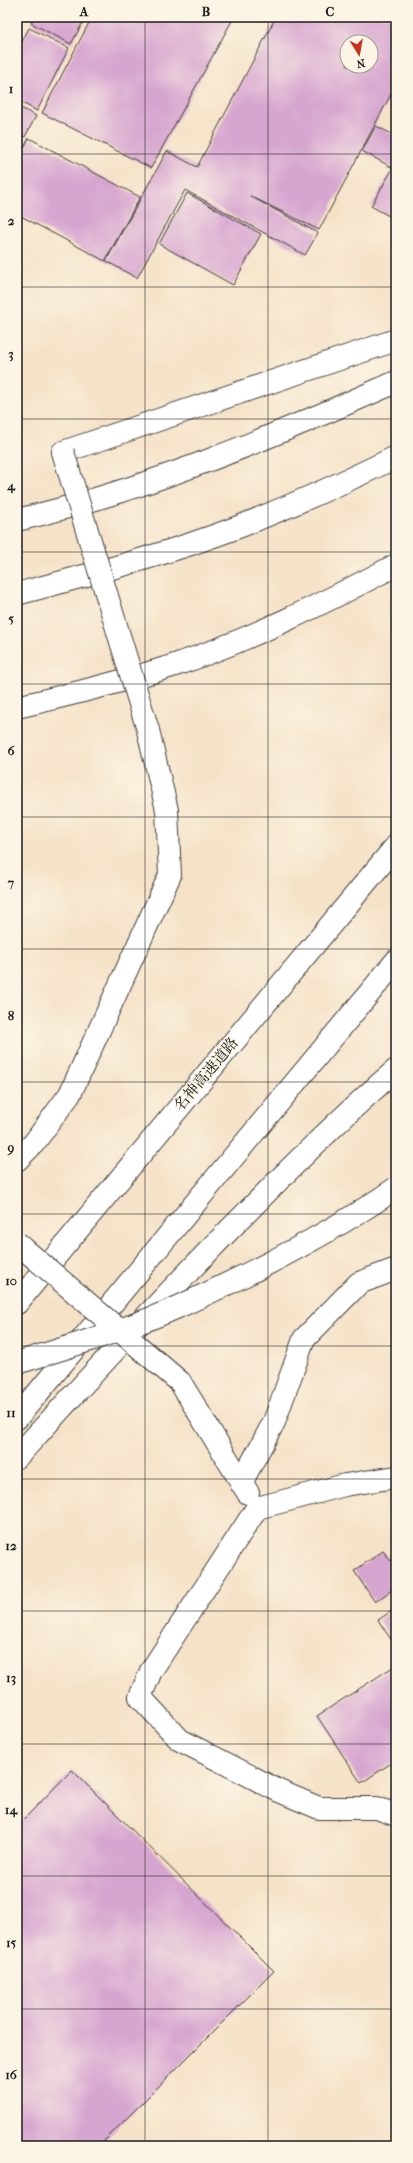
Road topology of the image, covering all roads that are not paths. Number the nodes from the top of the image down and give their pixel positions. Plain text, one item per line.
1 (396, 340) edge
2 (396, 382) edge
3 (396, 457) edge
4 (17, 520) edge
5 (396, 565) edge
6 (17, 594) edge
7 (17, 707) edge
8 (396, 846) edge
9 (396, 961) edge
10 (396, 1070) edge
11 (17, 1160) edge
12 (396, 1188) edge
13 (17, 1243) edge
14 (396, 1269) edge
15 (17, 1303) edge
16 (17, 1363) edge
17 (17, 1418) edge
18 (17, 1457) edge
19 (396, 1477) edge
20 (241, 1483) junction
21 (257, 1508) junction
22 (396, 1815) edge

1 - 11 main road, bridge
2 - 4 main road
3 - 6 main road
5 - 7 main road
8 - 15 main road, 名神高速道路
9 - 17 main road
10 - 18 main road
12 - 16 main road, bridge
13 - 20 main road, bridge
14 - 20 main road
19 - 21 main road
20 - 21 main road
21 - 22 main road

